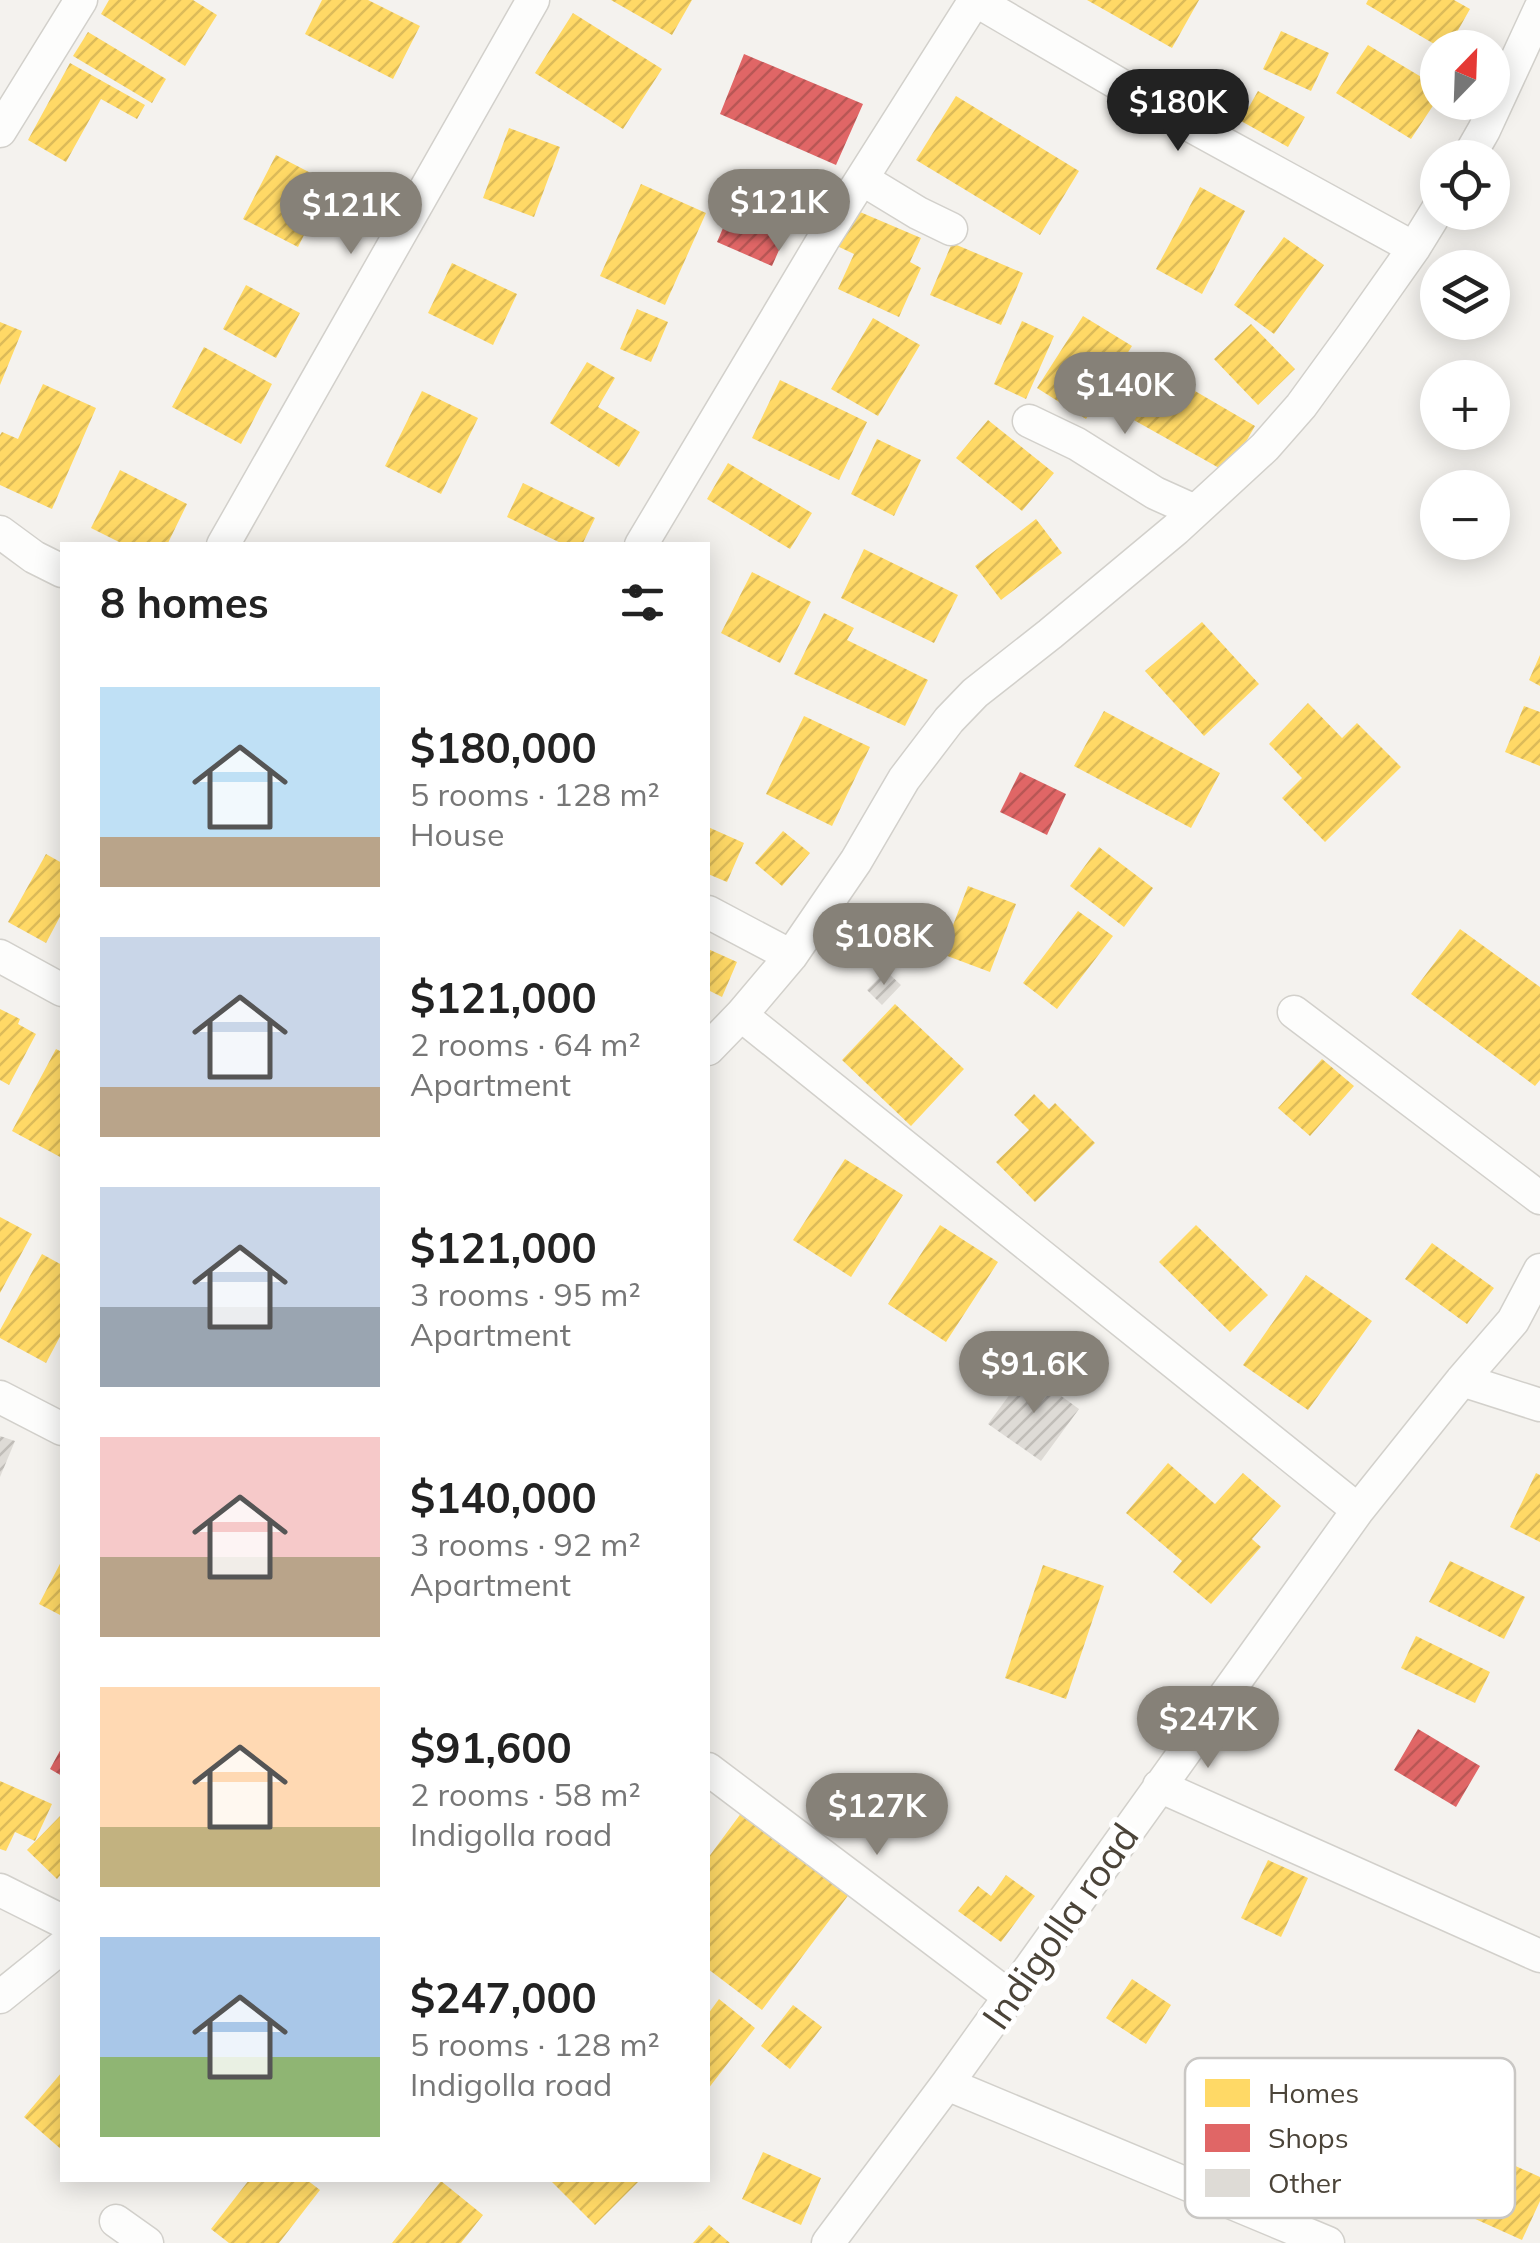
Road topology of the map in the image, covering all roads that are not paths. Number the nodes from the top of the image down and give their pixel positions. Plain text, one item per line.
1 (80, 0) edge
2 (533, 0) edge
3 (976, 0) edge
4 (1540, 9) edge
5 (0, 131) edge
6 (1478, 140) edge
7 (862, 179) junction
8 (951, 229) dead end
9 (1425, 230) edge
10 (1414, 248) junction
11 (1029, 420) dead end
12 (1196, 510) junction
13 (0, 532) edge
14 (225, 542) edge
15 (643, 542) edge
16 (60, 570) edge
17 (710, 913) edge
18 (0, 956) edge
19 (791, 956) junction
20 (60, 989) edge
21 (1294, 1012) dead end
22 (741, 1015) junction
23 (710, 1047) edge
24 (1540, 1198) edge
25 (1540, 1270) edge
26 (1462, 1380) junction
27 (0, 1397) edge
28 (1540, 1404) edge
29 (60, 1428) edge
30 (1358, 1510) junction
31 (710, 1771) edge
32 (1159, 1786) junction
33 (0, 1890) edge
34 (60, 1920) edge
35 (60, 1948) edge
36 (1540, 1956) edge
37 (0, 1997) edge
38 (1010, 1997) junction
39 (947, 2084) junction
40 (1185, 2183) edge
41 (1268, 2218) edge
42 (116, 2221) dead end
43 (147, 2243) edge
44 (828, 2243) edge
45 (1328, 2243) edge

1 - 5 street
2 - 14 street
3 - 7 street
3 - 10 street
4 - 6 street
7 - 8 street
7 - 15 street
9 - 10 street
10 - 12 street
11 - 12 street
12 - 19 street
13 - 16 street
17 - 19 street
18 - 20 street
19 - 22 street
21 - 24 street
22 - 23 street
22 - 30 street
25 - 26 street, Indigolla road
26 - 28 street
26 - 30 street, Indigolla road
27 - 29 street
30 - 32 street, Indigolla road
31 - 38 street
32 - 36 street
32 - 38 street, Indigolla road
33 - 34 street
35 - 37 street
38 - 39 street, Indigolla road
39 - 40 street
39 - 44 street, Indigolla road
41 - 45 street
42 - 43 street

